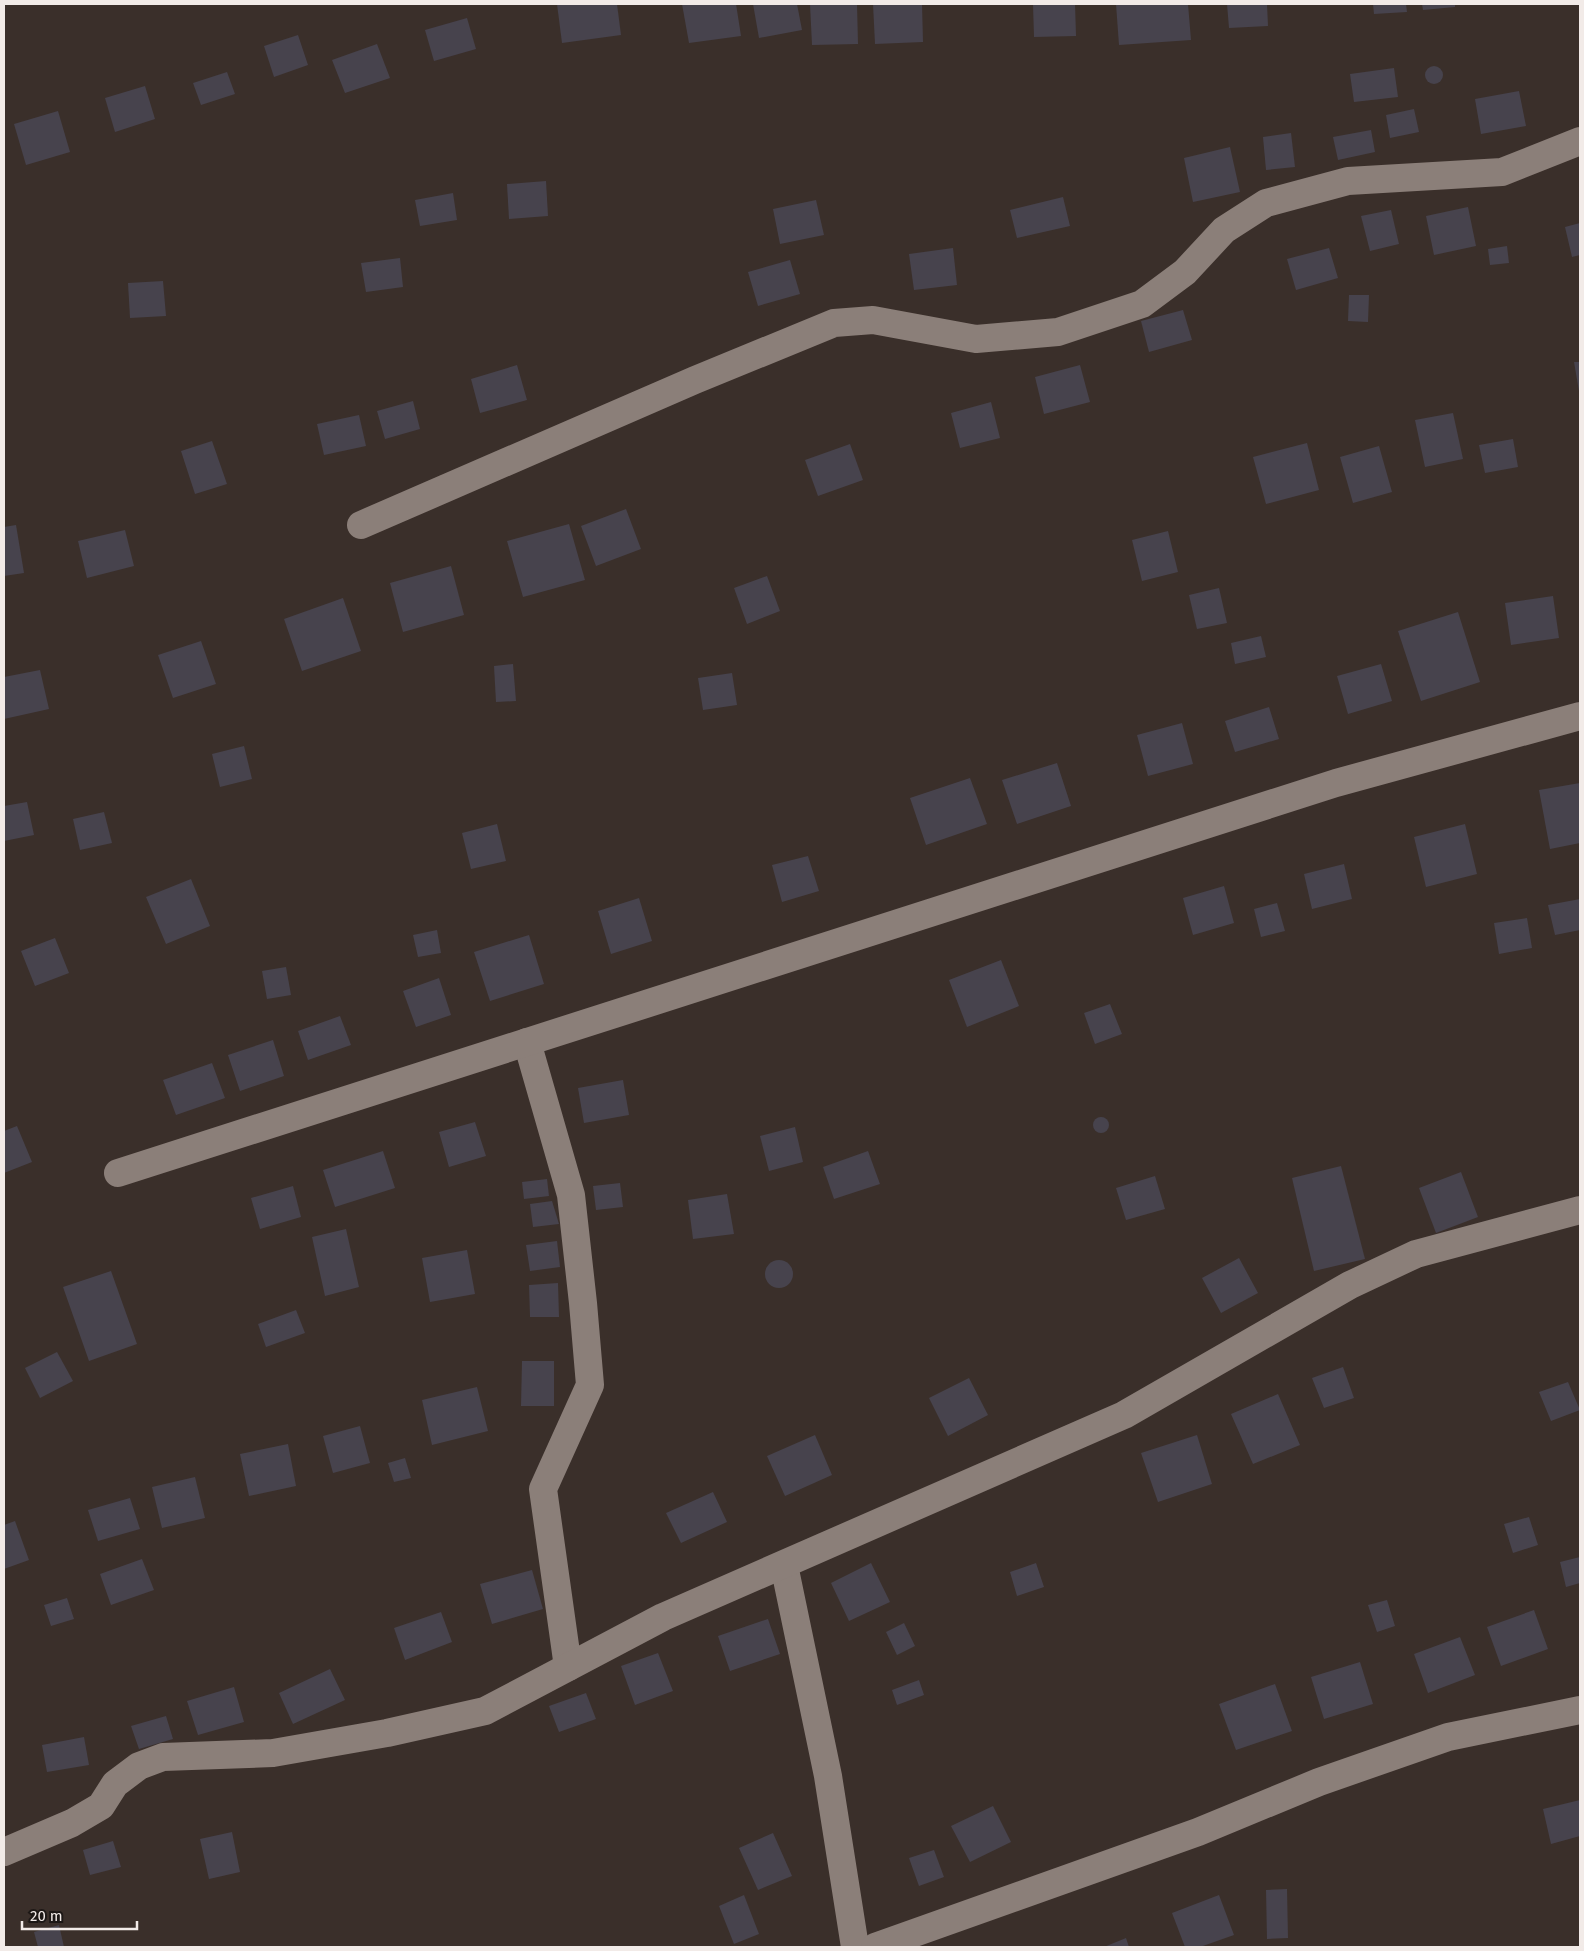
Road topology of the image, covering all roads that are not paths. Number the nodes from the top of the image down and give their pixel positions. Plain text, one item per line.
1 (1580, 141) edge
2 (361, 525) dead end
3 (1580, 716) edge
4 (527, 1042) junction
5 (118, 1173) dead end
6 (1580, 1210) edge
7 (784, 1565) junction
8 (568, 1667) junction
9 (1580, 1710) edge
10 (4, 1852) edge
11 (855, 1947) edge
12 (875, 1947) edge

1 - 2 street
3 - 4 street
4 - 5 street
4 - 8 street
6 - 7 street
7 - 8 street
7 - 11 street
8 - 10 street
9 - 12 street

